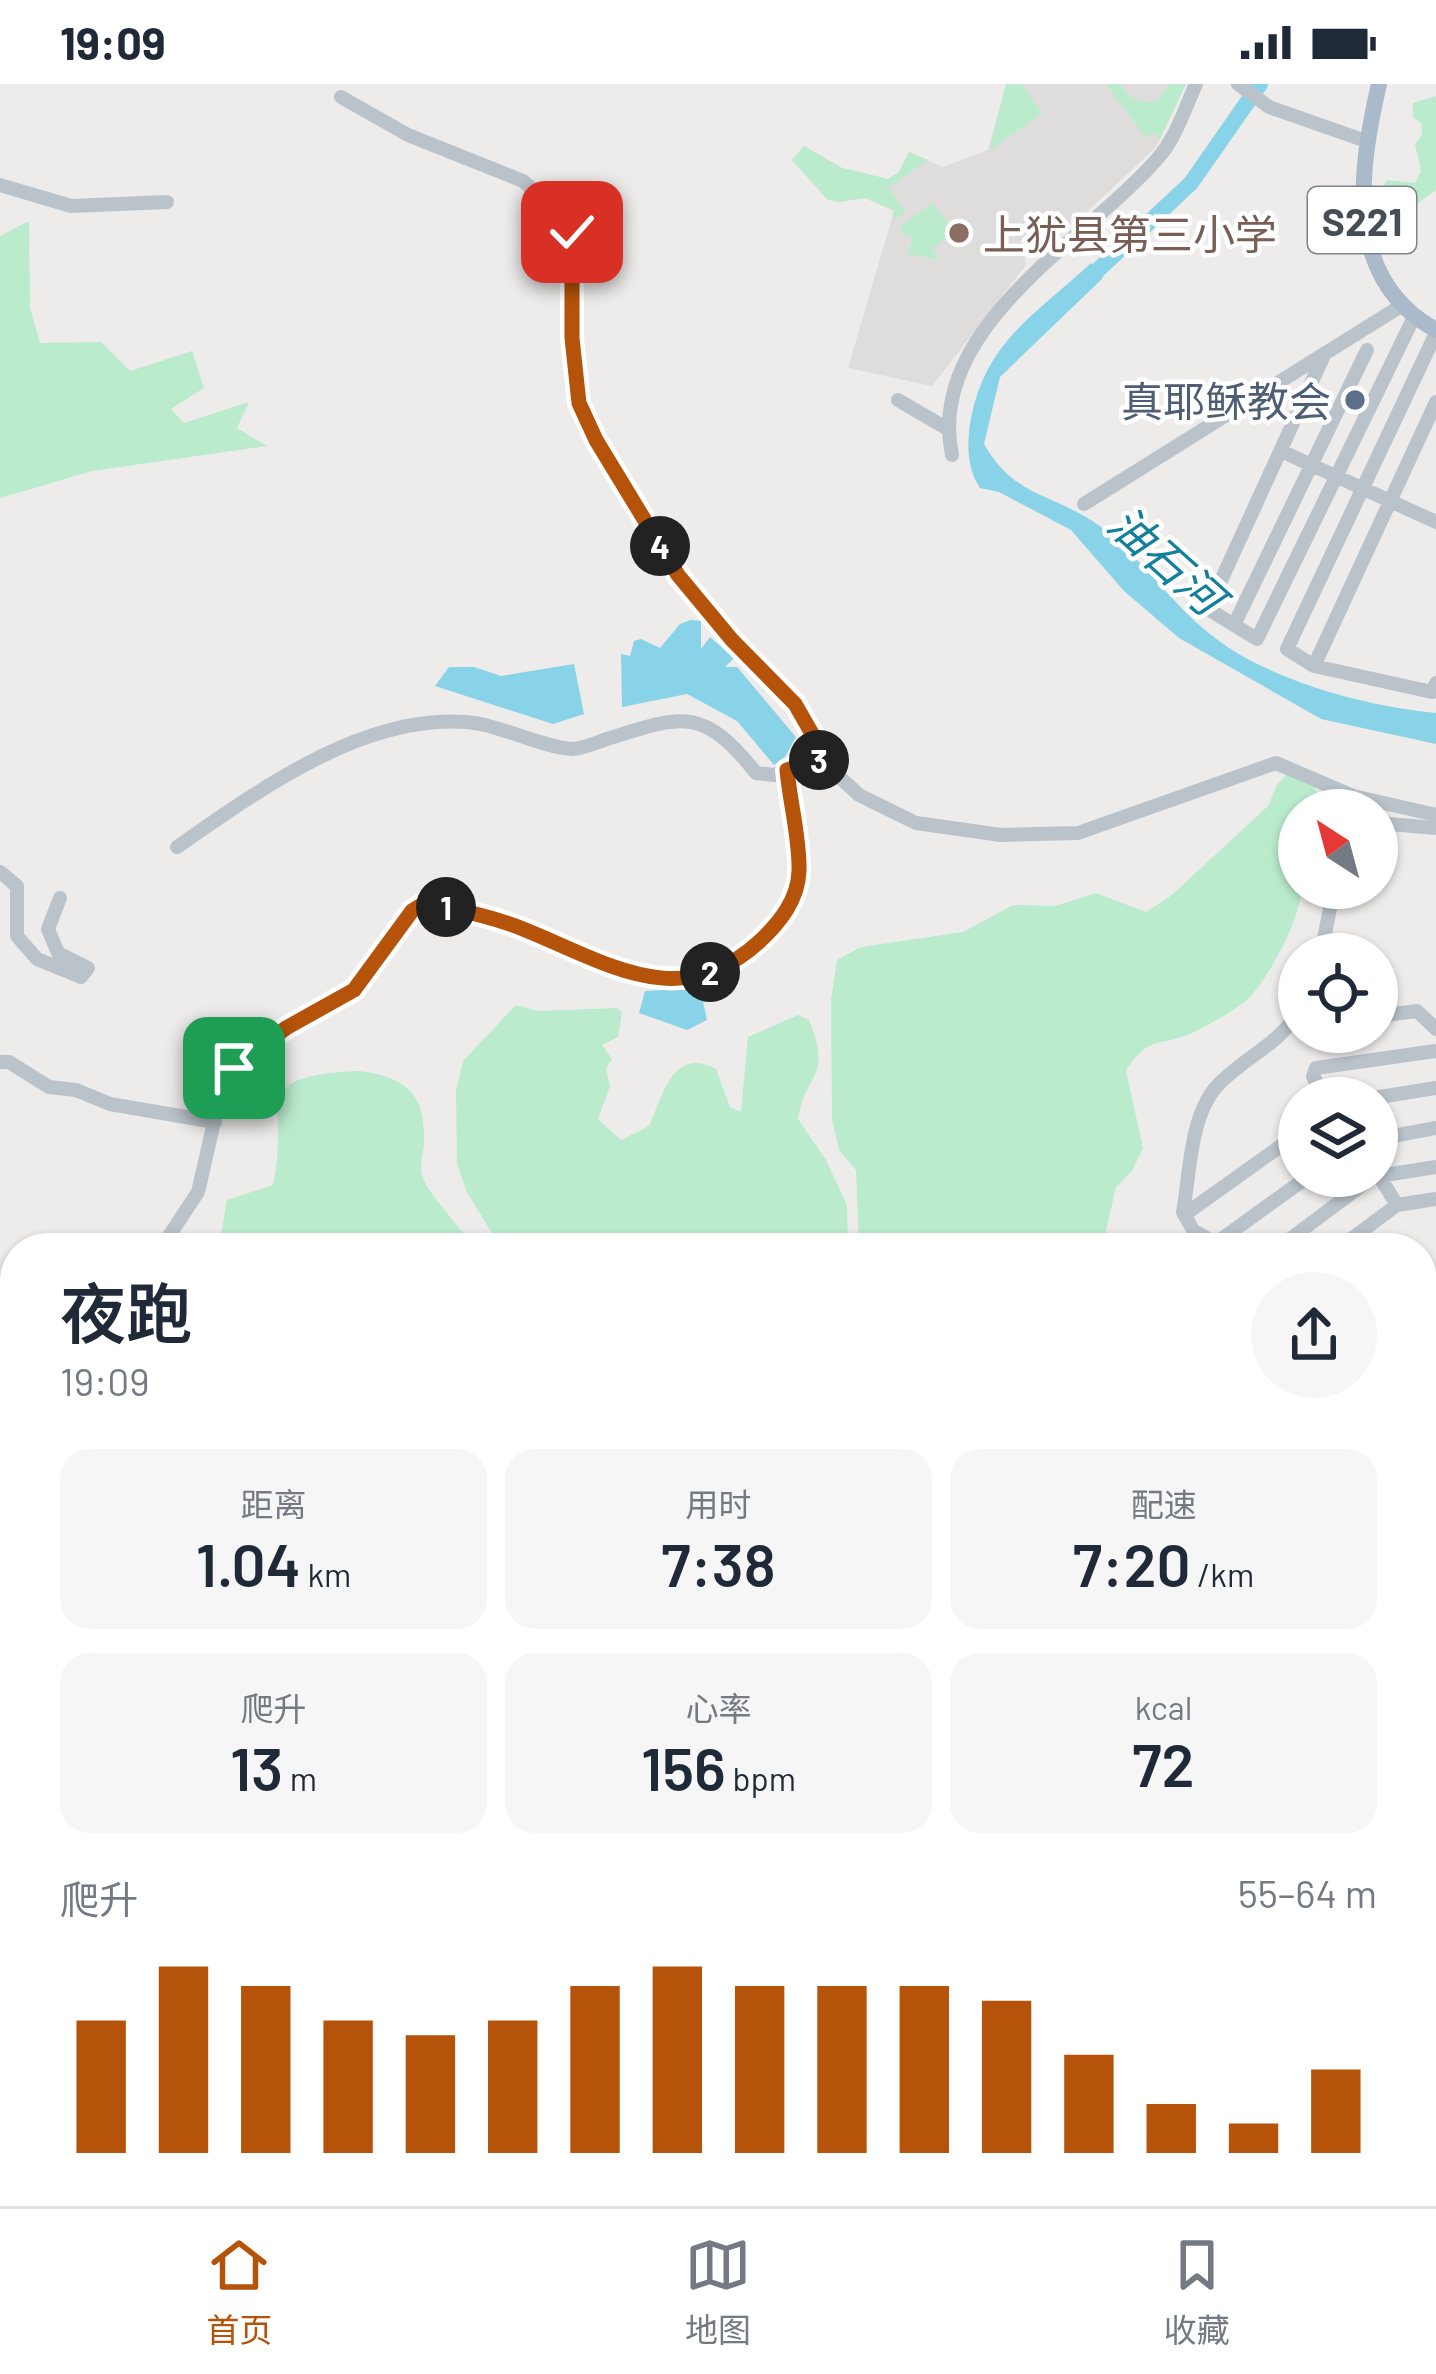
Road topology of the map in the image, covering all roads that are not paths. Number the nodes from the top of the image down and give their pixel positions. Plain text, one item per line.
1 (1196, 84) edge
2 (1238, 84) edge
3 (1379, 84) edge
4 (341, 97) dead end
5 (1366, 141) junction
6 (0, 185) edge
7 (167, 202) dead end
8 (1408, 311) junction
9 (1436, 332) edge
10 (1366, 350) dead end
11 (1325, 353) junction
12 (898, 400) dead end
13 (1436, 402) edge
14 (946, 428) junction
15 (1281, 451) junction
16 (952, 455) dead end
17 (1311, 464) junction
18 (1334, 475) junction
19 (1360, 487) junction
20 (1390, 501) junction
21 (1084, 504) dead end
22 (1436, 522) edge
23 (1234, 625) junction
24 (1314, 666) junction
25 (1436, 682) edge
26 (826, 758) junction
27 (787, 770) junction
28 (1436, 815) edge
29 (1398, 824) edge
30 (1436, 827) edge
31 (177, 847) dead end
32 (0, 872) edge
33 (60, 898) dead end
34 (1398, 1013) edge
35 (1436, 1029) edge
36 (1278, 1040) edge
37 (1436, 1051) edge
38 (0, 1062) edge
39 (1313, 1077) edge
40 (1436, 1088) edge
41 (1398, 1094) edge
42 (215, 1122) junction
43 (1436, 1128) edge
44 (1398, 1134) edge
45 (1278, 1148) edge
46 (1436, 1167) edge
47 (1398, 1172) edge
48 (1282, 1197) edge
49 (1348, 1197) edge
50 (1392, 1197) edge
51 (1436, 1198) edge
52 (1397, 1205) junction
53 (1184, 1215) junction
54 (171, 1233) edge
55 (1198, 1233) edge
56 (1237, 1233) edge
57 (1299, 1233) edge
58 (1359, 1233) edge

1 - 14 street
2 - 5 street
3 - 5 main road, S221
4 - 26 street
5 - 8 main road, S221
6 - 7 street
8 - 9 main road
8 - 11 street
8 - 18 street
9 - 19 street
10 - 17 street
11 - 15 street
11 - 21 street
12 - 14 street
13 - 20 street
14 - 16 street
15 - 17 street
15 - 23 street
17 - 18 street
17 - 23 street
18 - 19 street
18 - 23 street
19 - 20 street
19 - 24 street
20 - 22 street
20 - 24 street
24 - 25 street
26 - 27 street
26 - 28 street
27 - 31 street
27 - 42 street
29 - 30 street
32 - 33 street
34 - 35 street
36 - 53 street
37 - 39 street
38 - 42 street
40 - 41 street
42 - 54 street
43 - 44 street
45 - 53 street
46 - 47 street
48 - 56 street
49 - 57 street
50 - 52 street
51 - 52 street
52 - 58 street
53 - 55 street

